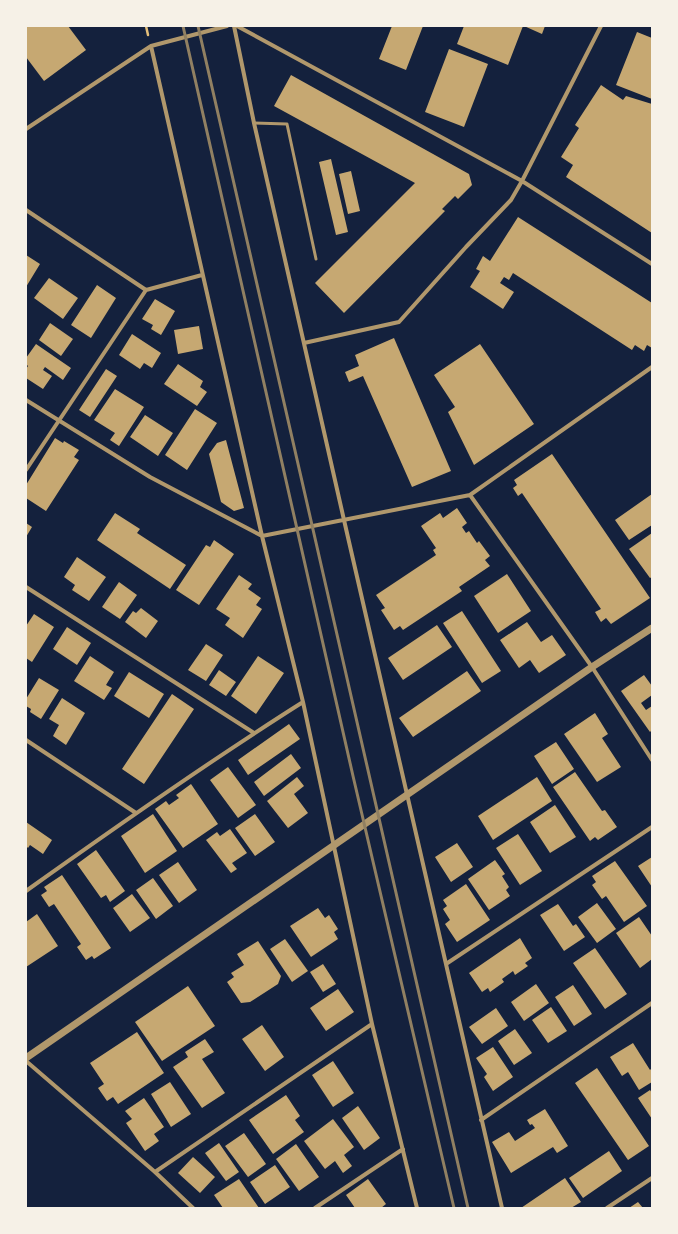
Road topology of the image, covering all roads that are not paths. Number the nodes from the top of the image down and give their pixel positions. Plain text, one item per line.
1 (227, 26) edge
2 (235, 26) edge
3 (601, 26) edge
4 (151, 46) junction
5 (254, 123) junction
6 (26, 129) edge
7 (522, 181) junction
8 (26, 210) edge
9 (316, 259) dead end
10 (652, 264) edge
11 (202, 275) junction
12 (146, 290) junction
13 (304, 343) junction
14 (652, 367) edge
15 (26, 400) edge
16 (59, 420) junction
17 (26, 470) edge
18 (470, 495) junction
19 (344, 520) junction
20 (262, 536) junction
21 (26, 587) edge
22 (652, 628) edge
23 (592, 668) junction
24 (303, 702) junction
25 (254, 733) junction
26 (26, 740) edge
27 (652, 760) edge
28 (407, 795) junction
29 (136, 813) junction
30 (652, 827) edge
31 (334, 845) junction
32 (26, 891) edge
33 (446, 964) junction
34 (652, 1003) edge
35 (372, 1024) junction
36 (26, 1058) edge
37 (26, 1061) edge
38 (481, 1120) junction
39 (403, 1149) junction
40 (155, 1172) junction
41 (652, 1178) edge
42 (193, 1208) edge
43 (316, 1208) edge
44 (417, 1208) edge
45 (502, 1208) edge
46 (607, 1208) edge

1 - 4 street
2 - 5 street
2 - 7 street
3 - 7 street
4 - 6 street
4 - 11 street
5 - 9 lane
5 - 13 street
7 - 10 street
7 - 13 street
8 - 12 street
11 - 12 street
11 - 20 street
12 - 16 street
13 - 19 street
14 - 18 street
15 - 16 street
16 - 17 street
16 - 20 street
18 - 19 street
18 - 23 street
19 - 20 street
19 - 28 street
20 - 24 street
21 - 25 street
22 - 23 street
23 - 27 street
23 - 28 street
24 - 25 street
24 - 31 street
25 - 29 street
26 - 29 street
28 - 31 street
28 - 33 street
29 - 32 street
30 - 33 street
31 - 35 street
31 - 36 street
33 - 38 street
34 - 38 street
35 - 39 street
35 - 40 street
37 - 40 street
38 - 45 street
39 - 43 street
39 - 44 street
40 - 42 street
41 - 46 street

